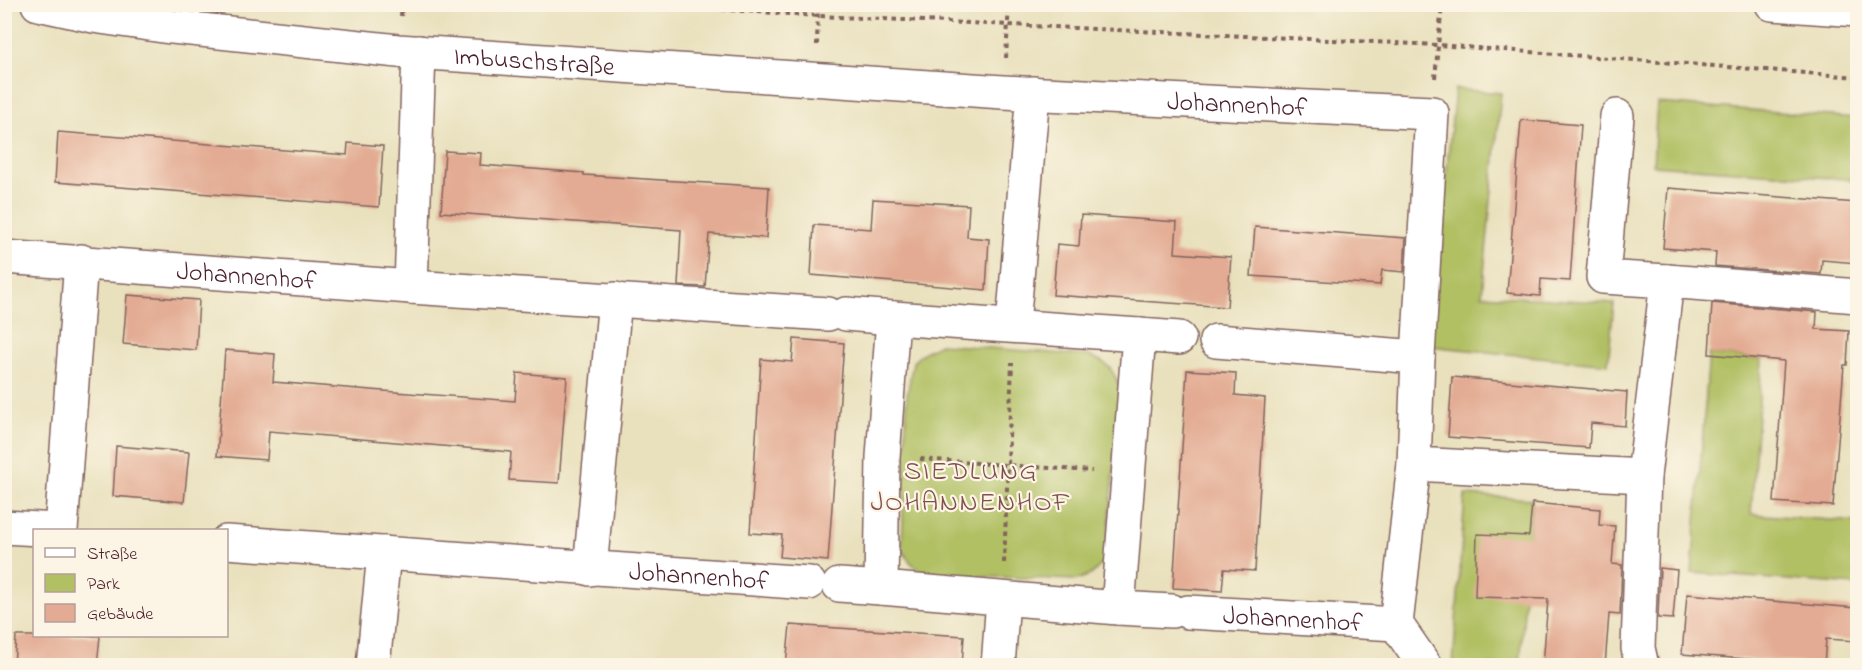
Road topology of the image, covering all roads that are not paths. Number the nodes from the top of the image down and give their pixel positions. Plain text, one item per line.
1 (38, 4) edge
2 (1772, 4) edge
3 (1857, 10) edge
4 (419, 52) junction
5 (1033, 93) junction
6 (1617, 117) dead end
7 (4, 257) edge
8 (81, 261) junction
9 (1666, 281) junction
10 (411, 287) junction
11 (1857, 296) edge
12 (615, 299) junction
13 (894, 318) junction
14 (1013, 325) junction
15 (1139, 335) junction
16 (1179, 338) dead end
17 (1216, 341) dead end
18 (1419, 357) junction
19 (1414, 464) junction
20 (1644, 476) junction
21 (4, 527) edge
22 (33, 529) edge
23 (61, 529) edge
24 (228, 542) edge
25 (384, 553) junction
26 (590, 569) junction
27 (881, 588) junction
28 (1003, 599) junction
29 (1118, 608) junction
30 (1396, 624) junction
31 (373, 666) edge
32 (998, 666) edge
33 (1425, 666) edge
34 (1642, 666) edge

1 - 4 street, Imbuschstraße
2 - 3 street
4 - 5 street, Imbuschstraße
4 - 10 street
5 - 14 street
5 - 18 street, Johannenhof
6 - 9 street
7 - 8 street, Johannenhof
8 - 10 street, Johannenhof
8 - 23 street
9 - 11 street
9 - 20 street
10 - 12 street, Johannenhof
12 - 13 street, Johannenhof
12 - 26 street
13 - 14 street, Johannenhof
13 - 27 street
14 - 15 street, Johannenhof
15 - 16 street, Johannenhof
15 - 29 street
17 - 18 street
18 - 19 street, Johannenhof
19 - 20 street
19 - 30 street, Johannenhof
20 - 34 street
21 - 22 street
24 - 25 street, Johannenhof
25 - 26 street, Johannenhof
25 - 31 street
26 - 27 street, Johannenhof
27 - 28 street, Johannenhof
28 - 29 street, Johannenhof
28 - 32 street
29 - 30 street, Johannenhof
30 - 33 street, Johannenhof

